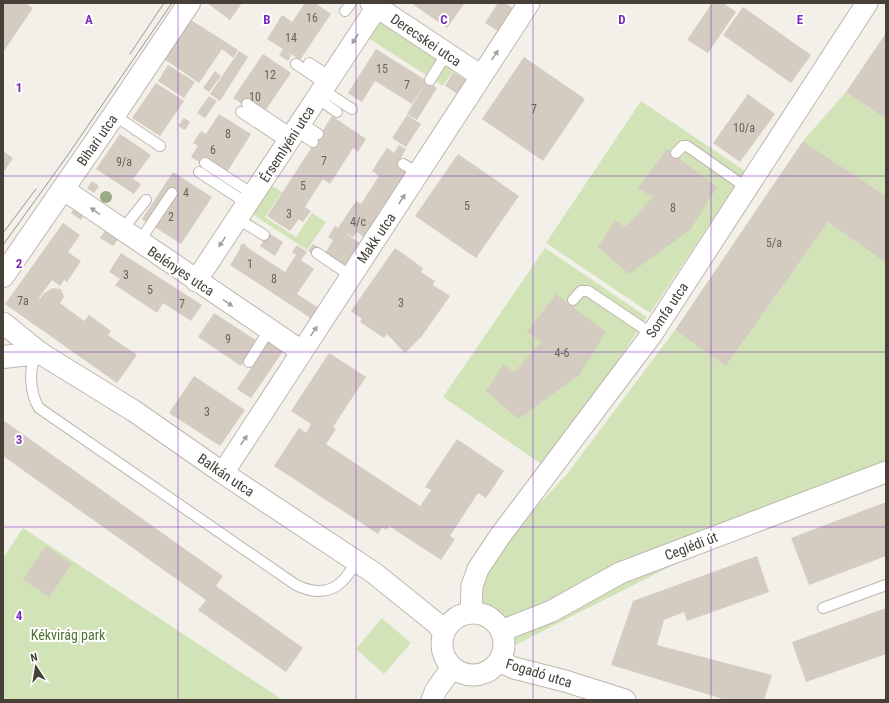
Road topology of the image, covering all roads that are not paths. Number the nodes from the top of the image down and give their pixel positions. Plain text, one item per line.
1 (189, 3) edge
2 (529, 3) edge
3 (866, 3) edge
4 (374, 5) edge
5 (447, 53) junction
6 (309, 63) dead end
7 (296, 64) dead end
8 (481, 76) junction
9 (430, 80) dead end
10 (324, 87) junction
11 (244, 108) dead end
12 (352, 109) dead end
13 (336, 112) dead end
14 (114, 116) junction
15 (301, 135) junction
16 (160, 146) dead end
17 (676, 153) dead end
18 (205, 163) dead end
19 (199, 172) dead end
20 (748, 188) junction
21 (63, 189) junction
22 (172, 193) dead end
23 (146, 200) dead end
24 (246, 206) junction
25 (122, 230) junction
26 (264, 235) dead end
27 (139, 242) junction
28 (317, 253) dead end
29 (3, 276) edge
30 (351, 276) junction
31 (196, 281) junction
32 (573, 300) dead end
33 (3, 323) edge
34 (269, 330) junction
35 (652, 334) junction
36 (301, 351) junction
37 (40, 353) junction
38 (3, 357) edge
39 (249, 362) dead end
40 (886, 472) edge
41 (223, 473) junction
42 (356, 561) junction
43 (886, 585) edge
44 (823, 608) dead end
45 (471, 613) junction
46 (501, 631) junction
47 (444, 633) junction
48 (499, 661) junction
49 (452, 668) junction
50 (432, 700) edge
51 (625, 700) edge

1 - 14 street, Bihari utca
8 -> 2 street, Makk utca
3 - 20 street, Somfa utca
4 - 5 street, Derecskei utca
4 -> 10 street, Érsemlyéni utca
5 - 8 street, Derecskei utca
5 - 9 lane
6 - 10 lane
7 - 10 lane
30 -> 8 street, Makk utca
10 - 12 lane
10 - 13 lane
10 - 15 street, Érsemlyéni utca
11 - 15 lane
14 - 16 lane
14 - 21 street, Bihari utca
15 - 24 street, Érsemlyéni utca
17 - 20 lane
18 - 24 lane
19 - 24 lane
20 - 35 street, Somfa utca
25 -> 21 street, Belényes utca
21 - 29 street, Bihari utca
22 - 27 lane
23 - 25 lane
24 - 26 lane
24 -> 31 street, Érsemlyéni utca
25 - 27 street, Belényes utca
27 - 31 street, Belényes utca
28 - 30 lane
36 -> 30 street, Makk utca
31 -> 34 street, Belényes utca
32 - 35 lane
33 - 37 street, Balkán utca
34 - 36 street, Belényes utca
34 - 39 lane
35 - 45 street, Somfa utca
41 -> 36 street, Makk utca
37 - 38 street
37 - 41 street, Balkán utca
37 - 42 lane
40 - 46 street, Ceglédi út
41 - 42 street, Balkán utca
42 - 47 street, Balkán utca
43 - 44 lane
45 - 46 street
45 - 47 street
46 - 48 street
47 - 49 street
48 - 49 street
48 - 51 street, Fogadó utca
49 - 50 street

